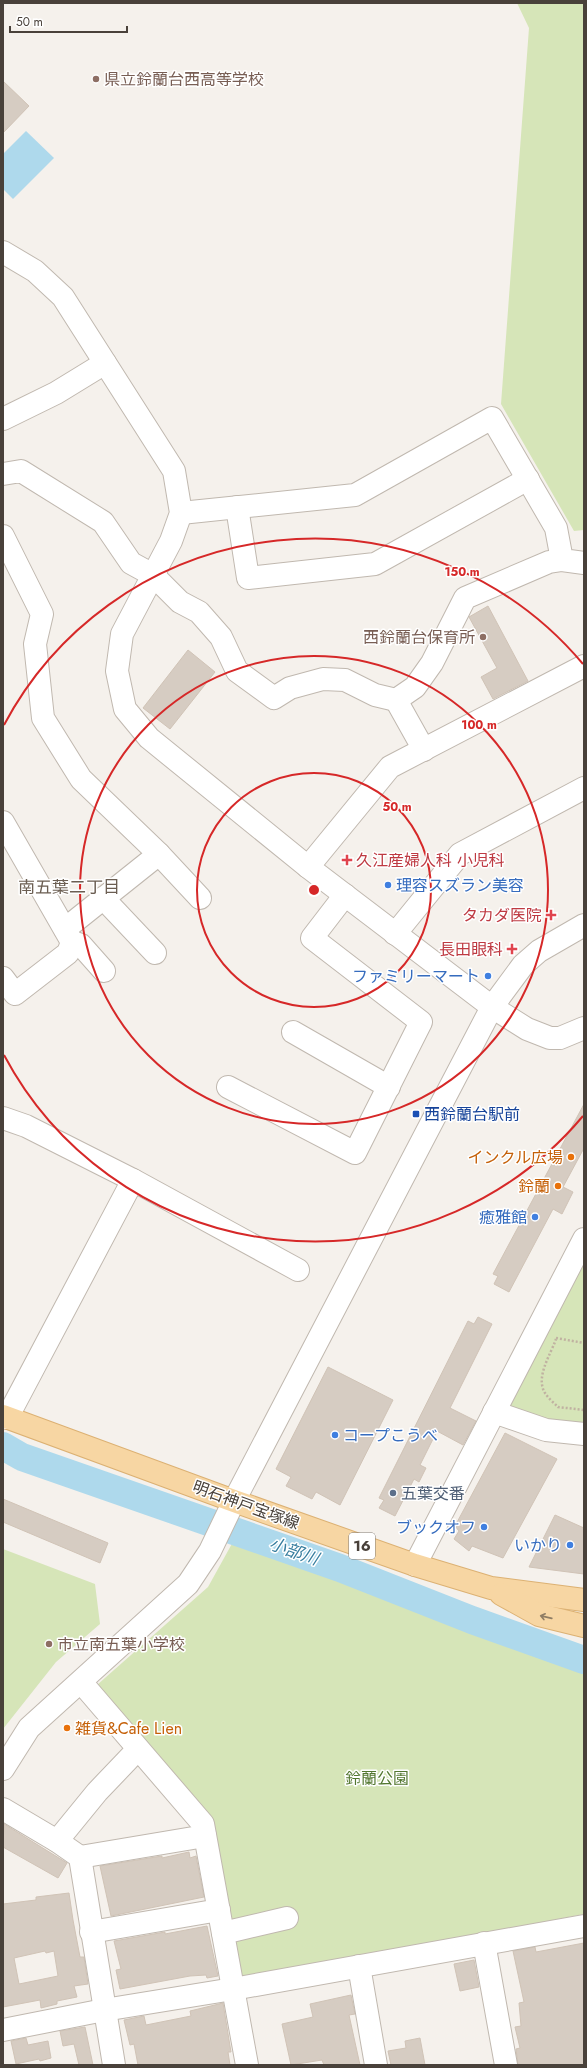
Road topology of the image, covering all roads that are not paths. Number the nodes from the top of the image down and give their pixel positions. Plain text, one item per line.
1 (3, 252) edge
2 (105, 363) junction
3 (3, 420) edge
4 (3, 474) edge
5 (528, 479) junction
6 (237, 507) junction
7 (181, 513) junction
8 (3, 536) edge
9 (562, 560) junction
10 (584, 564) edge
11 (153, 575) junction
12 (584, 666) edge
13 (396, 700) junction
14 (424, 750) junction
15 (584, 788) edge
16 (3, 822) edge
17 (159, 854) junction
18 (308, 867) junction
19 (345, 895) junction
20 (103, 898) junction
21 (200, 898) dead end
22 (584, 925) edge
23 (395, 934) junction
24 (68, 935) junction
25 (155, 953) dead end
26 (104, 971) dead end
27 (3, 978) edge
28 (492, 1008) junction
29 (584, 1028) edge
30 (293, 1032) dead end
31 (228, 1087) dead end
32 (389, 1087) junction
33 (3, 1118) edge
34 (133, 1180) junction
35 (584, 1241) edge
36 (298, 1270) dead end
37 (494, 1412) junction
38 (5, 1417) edge
39 (584, 1434) edge
40 (232, 1507) junction
41 (415, 1565) junction
42 (491, 1588) junction
43 (584, 1600) edge
44 (584, 1626) edge
45 (80, 1682) junction
46 (138, 1749) junction
47 (3, 1769) edge
48 (3, 1809) edge
49 (205, 1836) junction
50 (57, 1841) junction
51 (80, 1857) junction
52 (219, 1910) junction
53 (287, 1918) dead end
54 (584, 1926) edge
55 (92, 1932) junction
56 (223, 1933) junction
57 (484, 1943) junction
58 (359, 1966) junction
59 (233, 1989) junction
60 (104, 2010) junction
61 (3, 2030) edge
62 (114, 2065) edge
63 (247, 2065) edge
64 (376, 2065) edge
65 (506, 2065) edge

1 - 2 street
2 - 3 street
2 - 7 street
4 - 11 street
5 - 6 street
5 - 6 street
5 - 9 street
6 - 7 street
7 - 11 street
8 - 17 street
9 - 10 street
9 - 13 street
11 - 13 street
11 - 18 street
12 - 14 street
13 - 14 street
14 - 18 street
15 - 23 street
16 - 24 street
17 - 20 street
17 - 21 street
18 - 19 street
19 - 23 street
19 - 32 street
20 - 24 street
20 - 25 street
22 - 28 street
23 - 28 street
24 - 26 street
24 - 27 street
28 - 29 street
28 - 40 street
30 - 32 street
31 - 32 street
33 - 34 street
34 - 36 street
34 - 38 street
35 - 37 street
37 - 39 street
37 - 41 street
38 - 40 main road, 明石神戸宝塚線 / 16
40 - 41 main road, 明石神戸宝塚線 / 16
40 - 45 street
41 - 42 main road, 明石神戸宝塚線 / 16
42 - 43 main road, 明石神戸宝塚線 / 16
44 -> 42 main road, 明石神戸宝塚線 / 16
45 - 46 street
45 - 47 street
46 - 49 street
46 - 50 street
48 - 50 street
49 - 51 street
49 - 52 street
50 - 51 street
51 - 55 street
52 - 55 street
52 - 56 street
53 - 56 street
54 - 57 street
55 - 60 street
56 - 59 street
57 - 58 street
57 - 65 street
58 - 59 street
58 - 64 street
59 - 60 street
59 - 63 street
60 - 61 street
60 - 62 street

